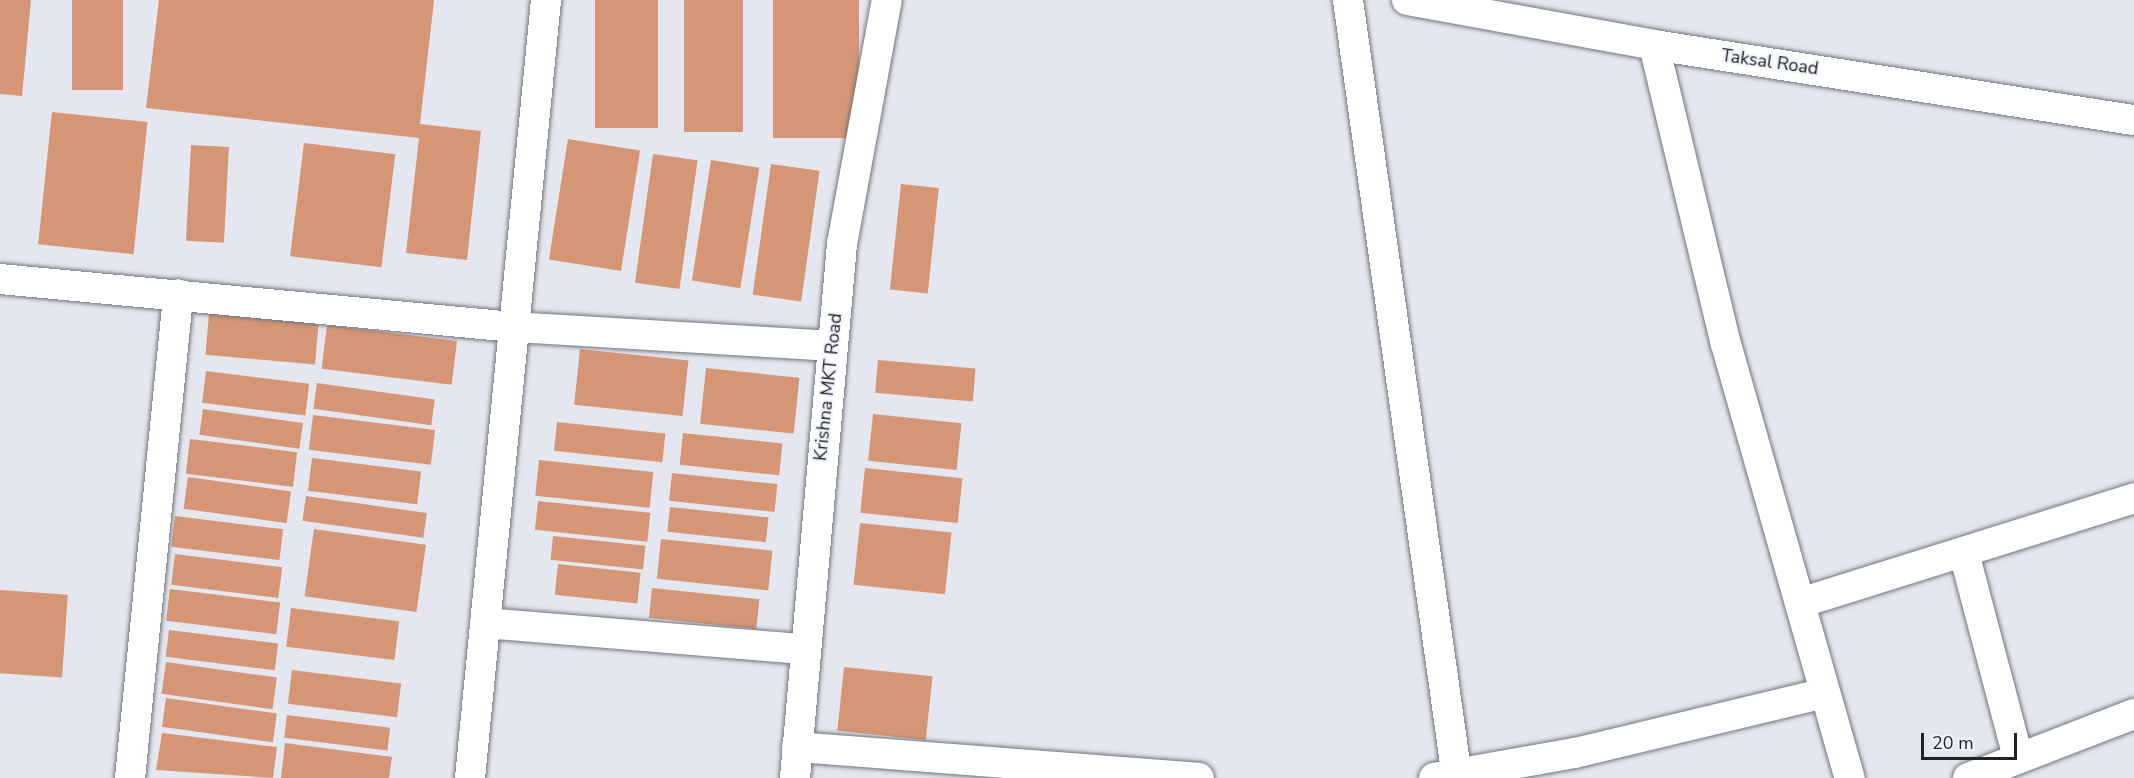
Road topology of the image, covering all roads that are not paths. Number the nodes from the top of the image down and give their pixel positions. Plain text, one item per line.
1 (546, 0) edge
2 (887, 0) edge
3 (1348, 0) edge
4 (1407, 0) edge
5 (1654, 45) junction
6 (2134, 120) edge
7 (0, 279) edge
8 (178, 294) junction
9 (514, 327) junction
10 (831, 346) junction
11 (2134, 498) edge
12 (1964, 553) junction
13 (1803, 602) junction
14 (485, 623) junction
15 (803, 649) junction
16 (1824, 693) junction
17 (2134, 714) edge
18 (797, 747) junction
19 (2018, 757) junction
20 (1578, 766) edge
21 (1048, 774) edge
22 (1450, 777) edge
23 (130, 778) edge
24 (470, 778) edge
25 (795, 778) edge
26 (1199, 778) edge
27 (1850, 778) edge
28 (1968, 778) edge

1 - 9 street
2 - 10 street, Krishna MKT Road
3 - 22 street
4 - 5 street, Taksal Road
5 - 6 street, Taksal Road
5 - 13 street
7 - 8 street
8 - 9 street
8 - 23 street
9 - 10 street
9 - 14 street
10 - 15 street, Krishna MKT Road
11 - 12 street
12 - 13 street
12 - 19 street
13 - 16 street
14 - 15 street
14 - 24 street
15 - 18 street, Krishna MKT Road
16 - 20 street
16 - 27 street
17 - 19 street
18 - 21 street
18 - 25 street, Krishna MKT Road
19 - 28 street
20 - 22 street
21 - 26 street

